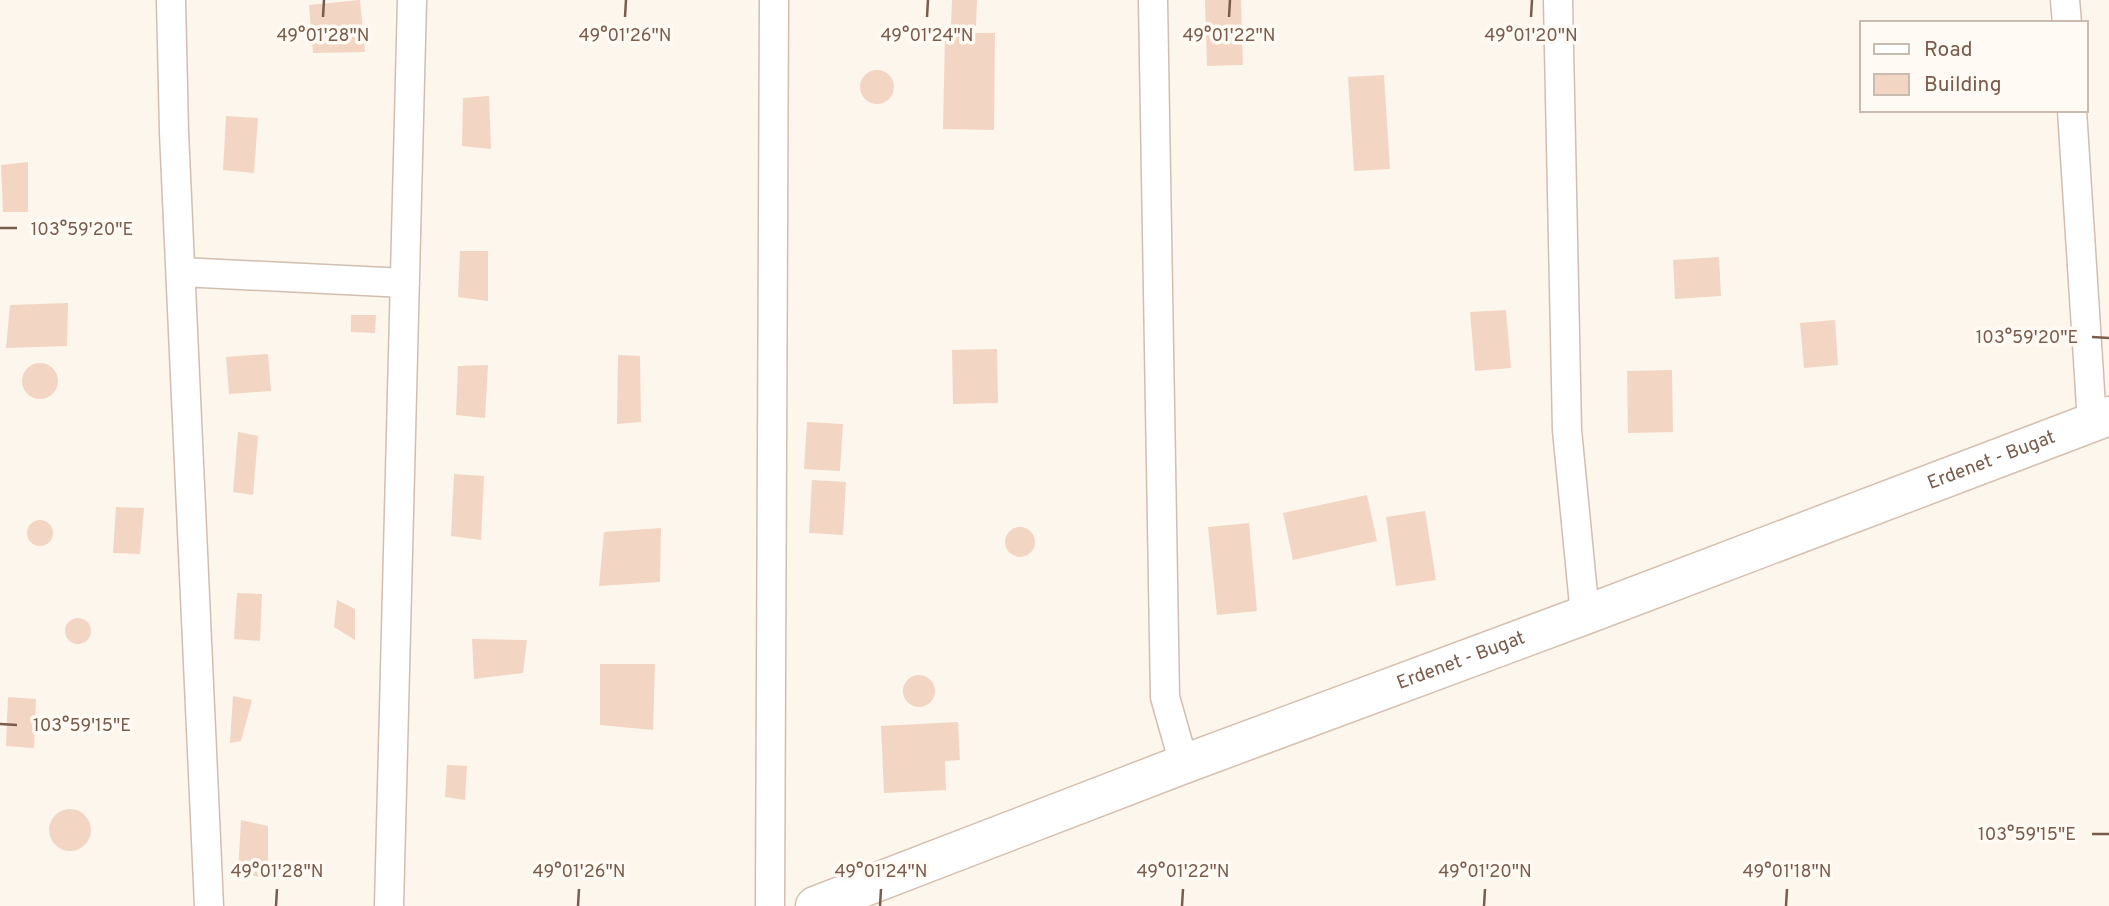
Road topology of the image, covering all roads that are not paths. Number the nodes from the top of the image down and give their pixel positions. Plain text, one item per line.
1 (171, 0) edge
2 (412, 0) edge
3 (774, 0) edge
4 (1153, 0) edge
5 (1558, 0) edge
6 (2065, 0) edge
7 (2067, 21) edge
8 (2072, 112) edge
9 (181, 272) junction
10 (405, 283) junction
11 (2101, 419) edge
12 (1586, 615) junction
13 (1184, 764) junction
14 (209, 906) edge
15 (389, 906) edge
16 (771, 906) edge
17 (815, 906) edge

1 - 9 street
2 - 10 street
3 - 16 street
4 - 13 street
5 - 12 street
6 - 7 street
8 - 11 street
9 - 10 street
9 - 14 street
10 - 15 street
11 - 12 street, Erdenet - Bugat
12 - 13 street, Erdenet - Bugat
13 - 17 street, Erdenet - Bugat

